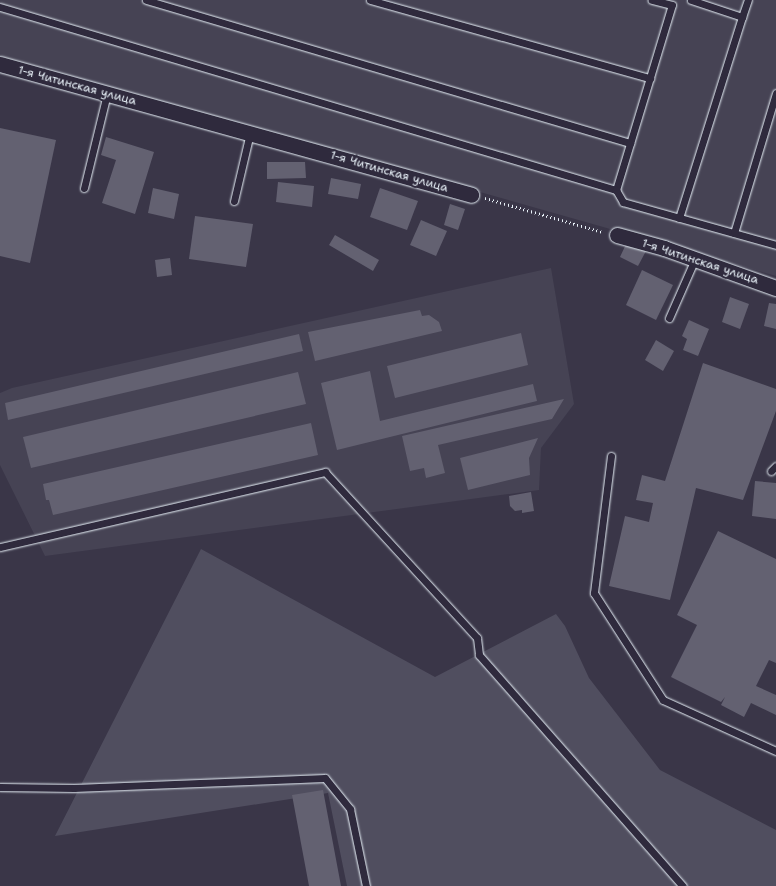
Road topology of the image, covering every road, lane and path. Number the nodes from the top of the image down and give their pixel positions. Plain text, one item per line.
1 (146, 0) edge
2 (370, 0) edge
3 (652, 0) edge
4 (679, 0) edge
5 (691, 0) edge
6 (748, 0) edge
7 (672, 5) junction
8 (0, 7) edge
9 (742, 17) junction
10 (0, 64) edge
11 (650, 78) junction
12 (776, 93) edge
13 (107, 94) junction
14 (250, 133) junction
15 (630, 144) junction
16 (84, 188) dead end
17 (616, 190) junction
18 (470, 195) joint
19 (234, 201) dead end
20 (679, 218) junction
21 (734, 233) junction
22 (617, 235) joint
23 (776, 245) edge
24 (695, 259) junction
25 (776, 288) edge
26 (669, 318) dead end
27 (611, 456) dead end
28 (0, 547) edge
29 (776, 751) edge
30 (0, 787) edge
31 (366, 886) edge
32 (683, 886) edge

1 - 15 lane
2 - 11 lane
3 - 7 lane
4 - 7 lane
5 - 9 lane
6 - 9 lane
7 - 11 lane
8 - 17 lane
9 - 20 lane
10 - 13 street, 1-я Читинская улица
11 - 15 lane
12 - 21 lane
13 - 14 street, 1-я Читинская улица
13 - 16 lane
14 - 18 street, 1-я Читинская улица
14 - 19 lane
15 - 17 lane
17 - 20 lane
18 - 22 path
20 - 21 lane
21 - 23 lane
22 - 24 street, 1-я Читинская улица
24 - 25 street, 1-я Читинская улица
24 - 26 lane
27 - 29 lane
28 - 32 lane
30 - 31 lane

